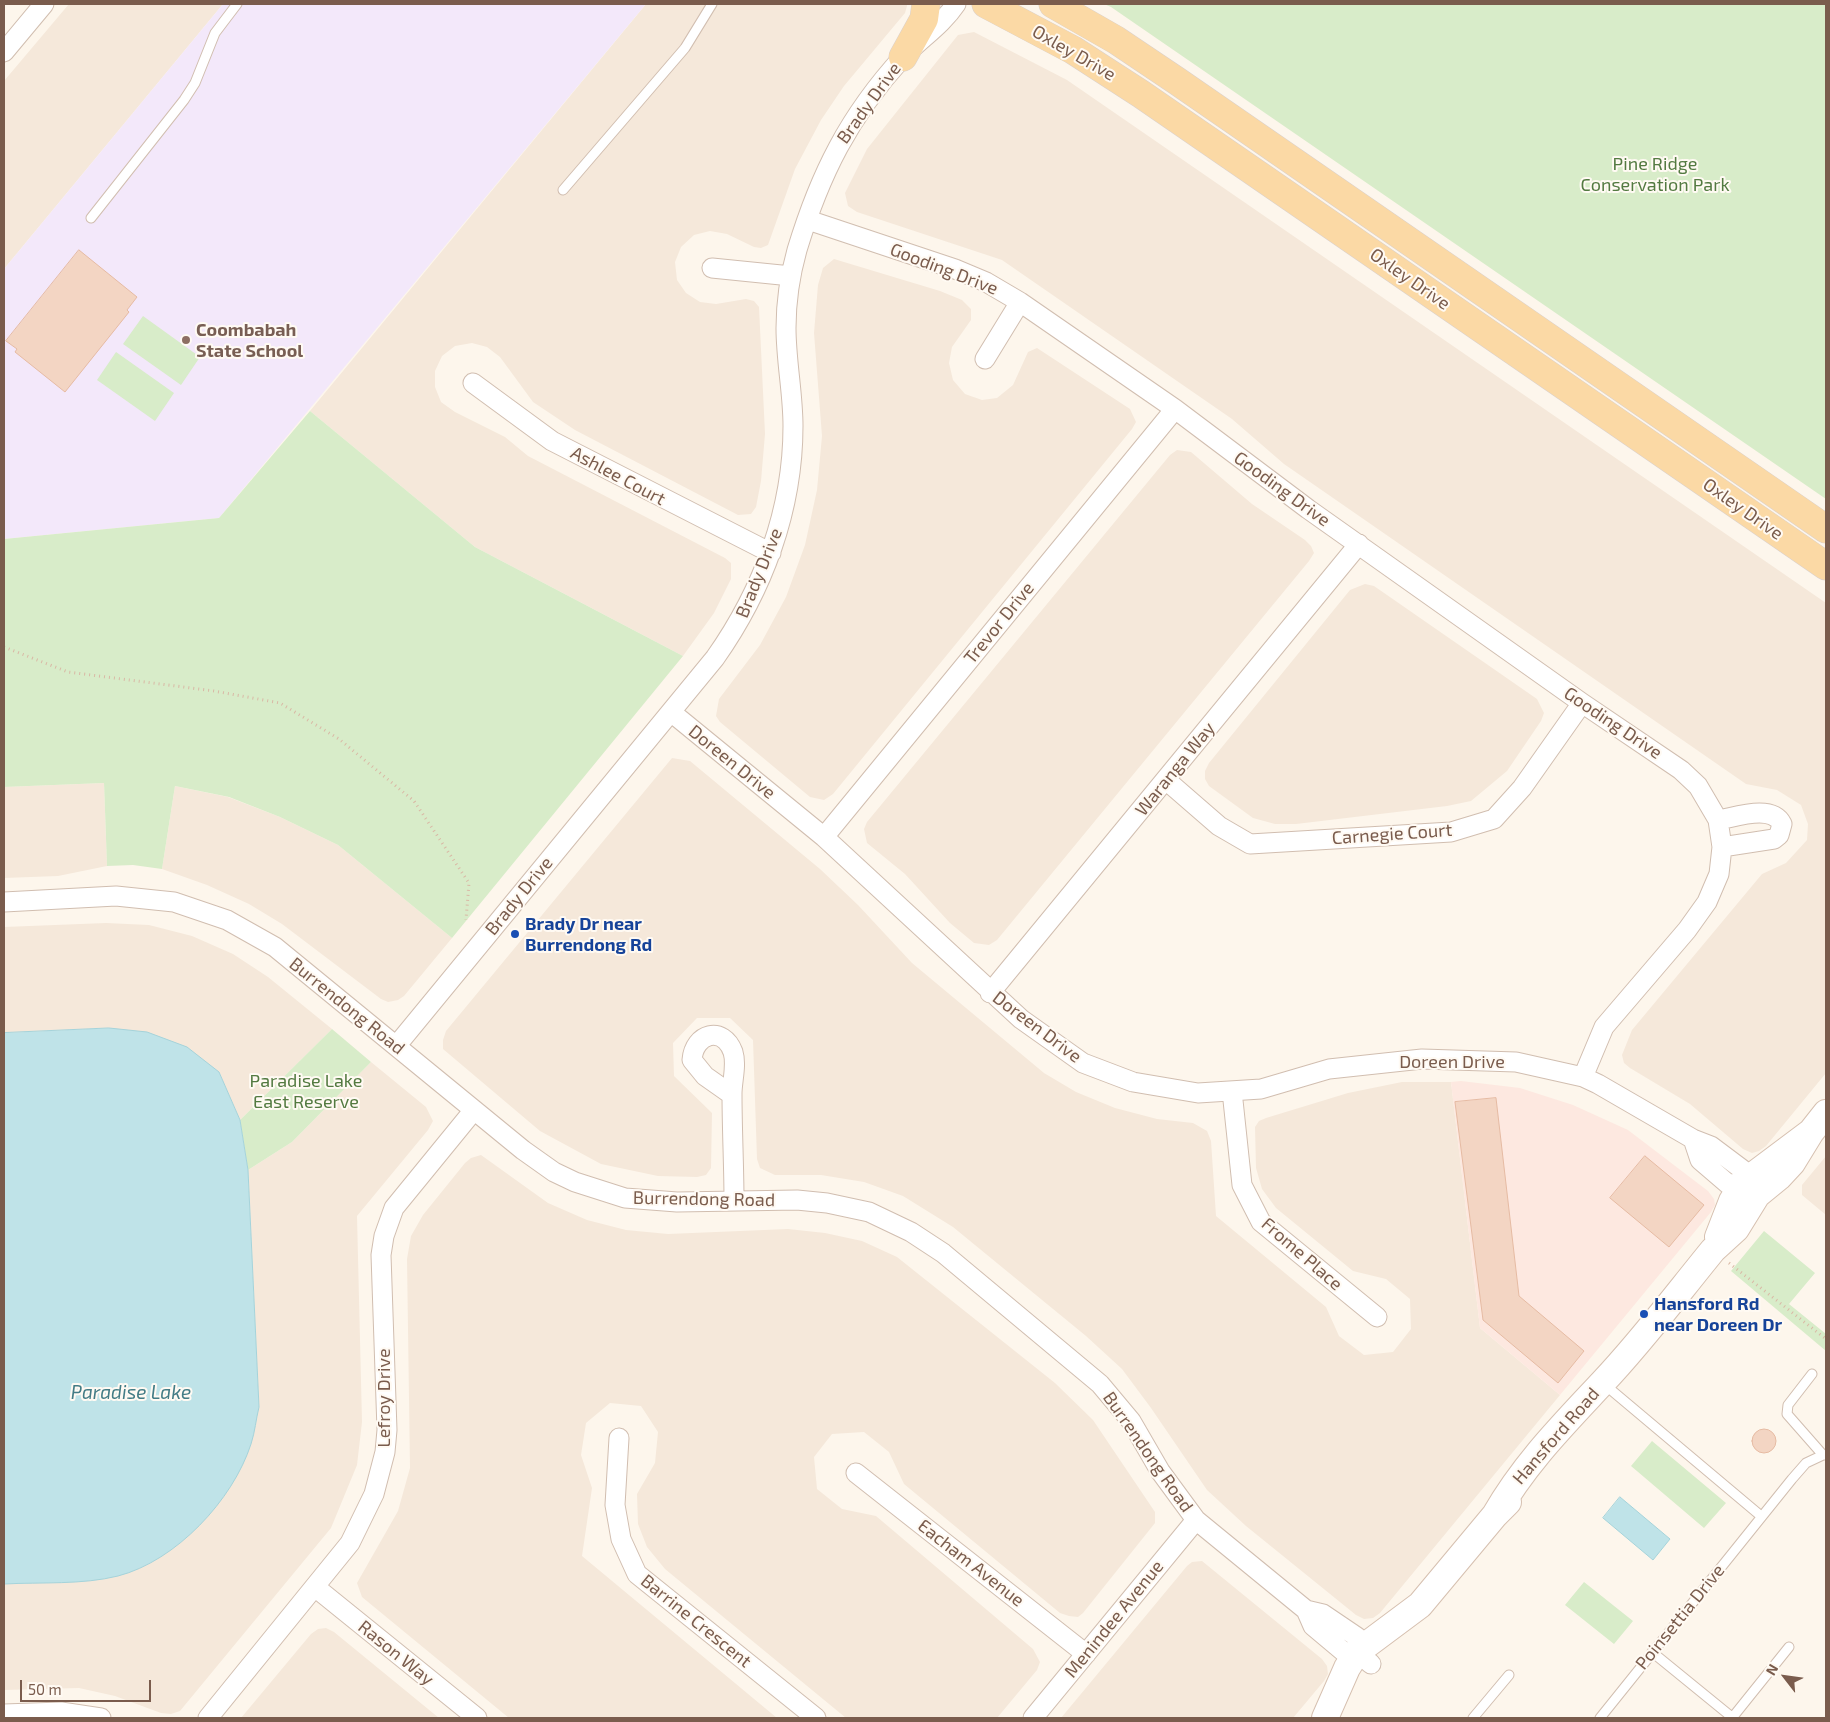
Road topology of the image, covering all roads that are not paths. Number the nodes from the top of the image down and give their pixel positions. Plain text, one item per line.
1 (44, 4) edge
2 (237, 4) edge
3 (712, 4) edge
4 (926, 4) edge
5 (956, 4) edge
6 (986, 4) edge
7 (1014, 4) edge
8 (1053, 4) edge
9 (4, 52) edge
10 (903, 57) junction
11 (1163, 109) junction
12 (563, 190) dead end
13 (90, 218) dead end
14 (808, 220) junction
15 (712, 268) dead end
16 (791, 276) junction
17 (1020, 302) junction
18 (985, 359) dead end
19 (474, 383) dead end
20 (1175, 408) junction
21 (1826, 529) edge
22 (1358, 544) junction
23 (771, 553) junction
24 (1826, 566) edge
25 (1582, 703) junction
26 (670, 712) junction
27 (1166, 780) junction
28 (1718, 820) junction
29 (824, 837) junction
30 (1722, 847) junction
31 (4, 902) edge
32 (990, 993) junction
33 (397, 1045) junction
34 (1583, 1077) junction
35 (1232, 1091) junction
36 (732, 1095) dead end
37 (474, 1110) junction
38 (1819, 1123) edge
39 (1750, 1189) junction
40 (734, 1202) junction
41 (1377, 1317) dead end
42 (1812, 1374) dead end
43 (1603, 1383) junction
44 (619, 1438) dead end
45 (1825, 1455) edge
46 (856, 1473) dead end
47 (1761, 1516) junction
48 (1196, 1520) junction
49 (315, 1587) junction
50 (1789, 1647) dead end
51 (1652, 1652) junction
52 (1086, 1654) junction
53 (1364, 1658) junction
54 (1509, 1676) dead end
55 (4, 1714) edge
56 (101, 1718) edge
57 (208, 1718) edge
58 (476, 1718) edge
59 (816, 1718) edge
60 (1033, 1718) edge
61 (1325, 1718) edge
62 (1329, 1718) edge
63 (1473, 1718) edge
64 (1600, 1718) edge
65 (1733, 1718) edge

1 - 9 street
2 - 13 lane
3 - 12 lane
4 - 10 main road
5 - 10 street, Brady Drive
6 - 11 main road, Oxley Drive
7 - 11 main road
8 - 21 main road, Oxley Drive
10 - 14 street, Brady Drive
11 - 24 main road, Oxley Drive
14 - 16 street, Brady Drive
14 - 17 street, Gooding Drive
15 - 16 street
16 - 23 street, Brady Drive
17 - 18 street
17 - 20 street, Gooding Drive
19 - 23 street, Ashlee Court
20 - 22 street, Gooding Drive
20 - 29 street, Trevor Drive
22 - 25 street, Gooding Drive
22 - 27 street, Waranga Way
23 - 26 street, Brady Drive
25 - 27 street, Carnegie Court
25 - 28 street, Gooding Drive
26 - 29 street, Doreen Drive
26 - 33 street, Brady Drive
27 - 32 street, Waranga Way
28 - 30 street, Gooding Drive
28 - 30 street
29 - 32 street, Doreen Drive
30 - 34 street, Gooding Drive
31 - 33 street, Burrendong Road
32 - 35 street, Doreen Drive
33 - 37 street, Burrendong Road
34 - 35 street, Doreen Drive
34 - 39 street, Doreen Drive
35 - 41 street, Frome Place
36 - 40 street
37 - 40 street, Burrendong Road
37 - 49 street, Lefroy Drive
38 - 39 street, Hansford Road
39 - 43 street, Hansford Road
40 - 48 street, Burrendong Road
42 - 45 lane
43 - 47 lane
43 - 53 street, Hansford Road
44 - 59 street, Barrine Crescent
45 - 47 lane, Poinsettia Drive
46 - 52 street, Eacham Avenue
47 - 51 lane, Poinsettia Drive
48 - 52 street, Menindee Avenue
48 - 53 street, Burrendong Road
49 - 57 street, Lefroy Drive
49 - 58 street, Rason Way
50 - 65 lane
51 - 64 lane, Poinsettia Drive
51 - 65 lane
52 - 60 street, Menindee Avenue
53 - 61 street, Hansford Road
53 - 62 street, Hansford Road
54 - 63 lane
55 - 56 street

